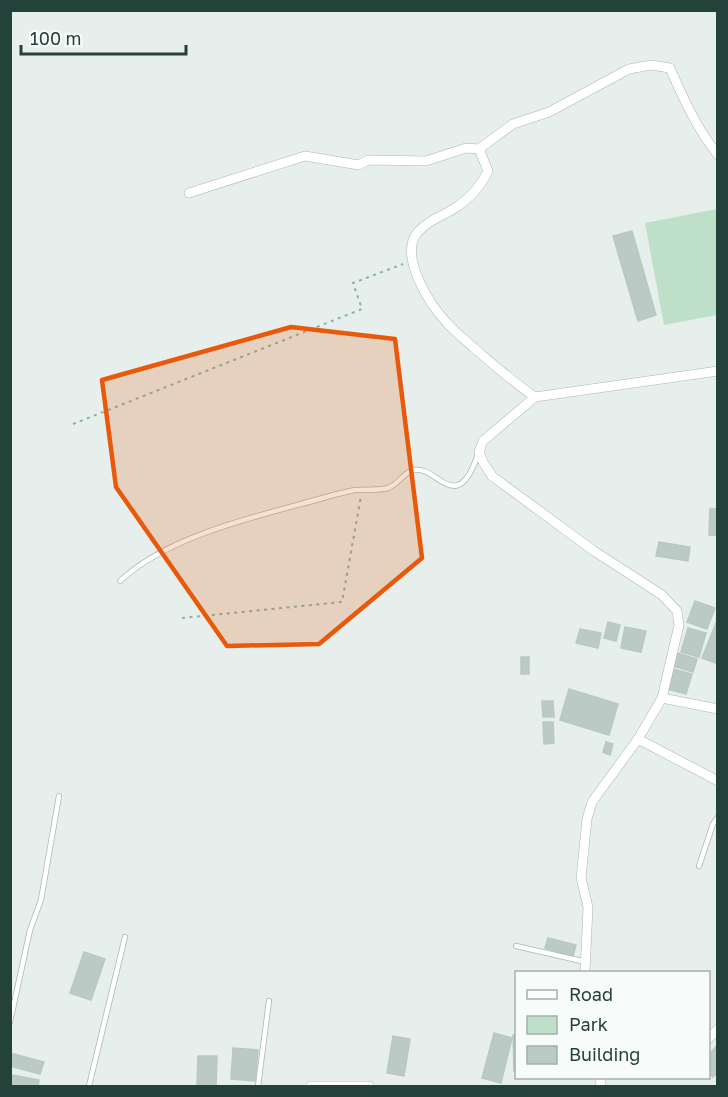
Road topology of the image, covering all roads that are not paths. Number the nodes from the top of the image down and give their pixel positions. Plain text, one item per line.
1 (479, 149) junction
2 (717, 155) edge
3 (189, 193) dead end
4 (717, 370) edge
5 (535, 397) junction
6 (479, 452) junction
7 (120, 581) dead end
8 (662, 698) junction
9 (717, 709) edge
10 (638, 739) junction
11 (717, 781) edge
12 (59, 796) dead end
13 (717, 817) edge
14 (699, 866) dead end
15 (125, 937) dead end
16 (516, 946) dead end
17 (586, 962) junction
18 (585, 971) edge
19 (269, 1001) dead end
20 (10, 1022) edge
21 (89, 1086) edge
22 (258, 1086) edge
23 (311, 1086) edge
24 (369, 1086) edge

1 - 2 street
1 - 3 street
1 - 5 street
4 - 5 street
5 - 6 street
6 - 7 lane
6 - 8 street
8 - 9 street
8 - 10 street
10 - 11 street
10 - 17 street
12 - 20 lane
13 - 14 lane
15 - 21 lane
16 - 17 lane
17 - 18 street
19 - 22 lane
23 - 24 street

